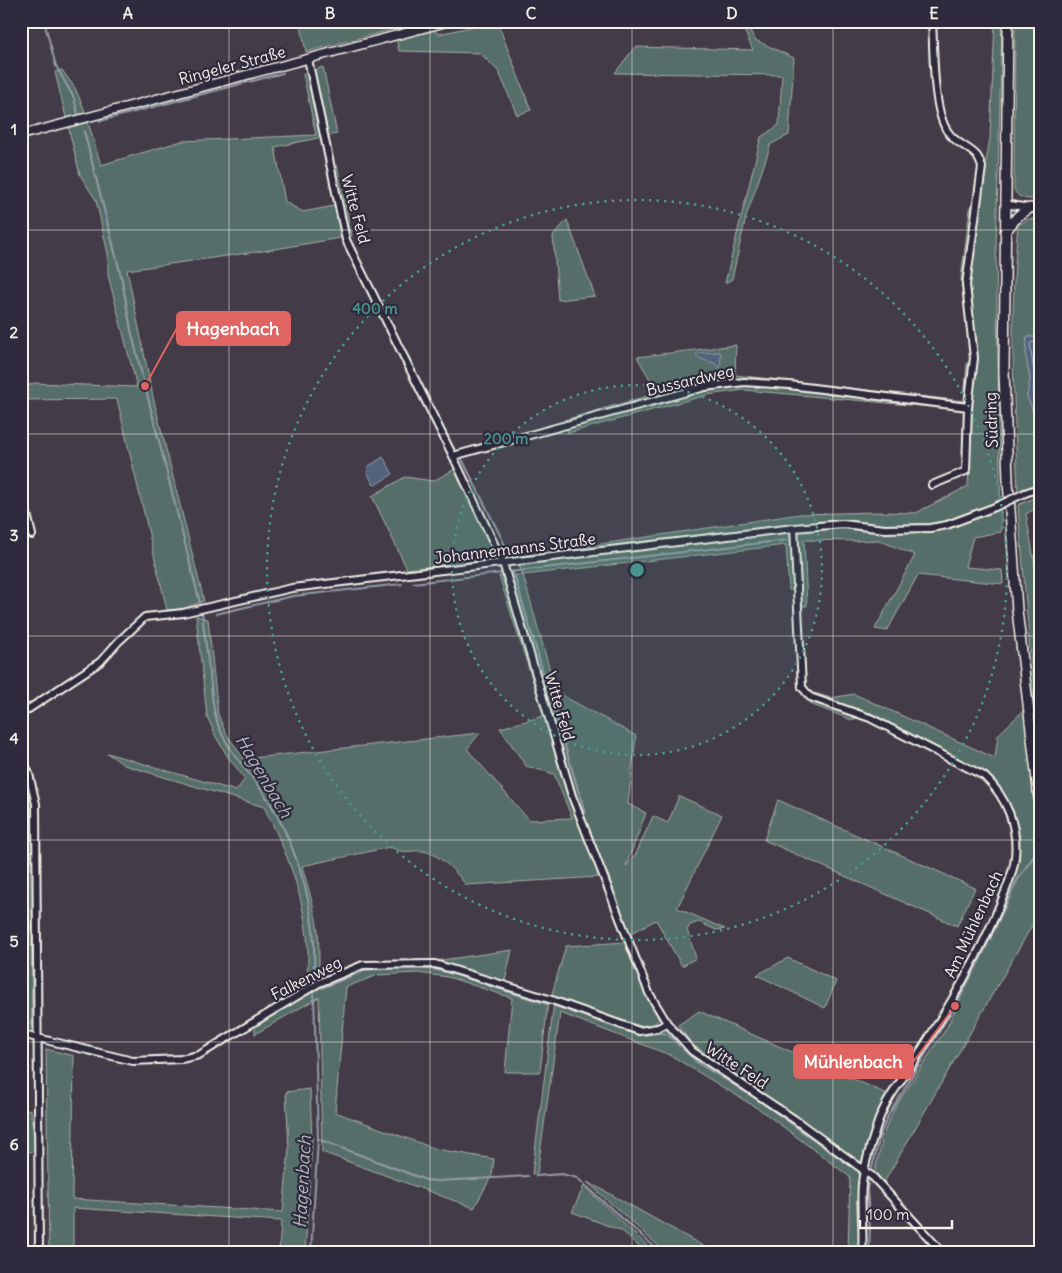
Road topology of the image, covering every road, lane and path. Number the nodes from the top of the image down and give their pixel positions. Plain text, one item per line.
1 (450, 21) edge
2 (932, 21) edge
3 (1008, 21) edge
4 (308, 59) junction
5 (21, 135) edge
6 (1005, 204) junction
7 (1030, 208) junction
8 (1041, 210) edge
9 (1005, 232) junction
10 (968, 407) junction
11 (453, 456) junction
12 (932, 485) dead end
13 (1041, 487) edge
14 (21, 489) edge
15 (794, 528) junction
16 (32, 535) dead end
17 (503, 564) junction
18 (21, 714) edge
19 (21, 755) edge
20 (1041, 815) edge
21 (667, 1023) junction
22 (21, 1034) edge
23 (38, 1038) junction
24 (864, 1171) junction
25 (39, 1252) edge
26 (862, 1252) edge
27 (942, 1252) edge

1 - 4 street, Ringeler Straße
2 - 10 street
3 - 6 main road, Südring
4 - 5 street, Ringeler Straße
4 - 11 street, Witte Feld
6 - 7 street
6 - 9 main road, Südring
7 - 8 street
7 - 9 main road
9 - 20 main road, Südring
10 - 11 street, Bussardweg
10 - 12 street
11 - 17 street, Witte Feld
13 - 15 street, Johannemanns Straße, bridge
14 - 16 street
15 - 17 street, Johannemanns Straße
15 - 24 street, Am Mühlenbach
17 - 18 street, Johannemanns Straße
17 - 21 street, Witte Feld
19 - 23 street
21 - 23 street, Falkenweg
21 - 24 street, Witte Feld
22 - 23 street, Falkenweg
23 - 25 street
24 - 26 street, Am Mühlenbach
24 - 27 street, Witte Feld

